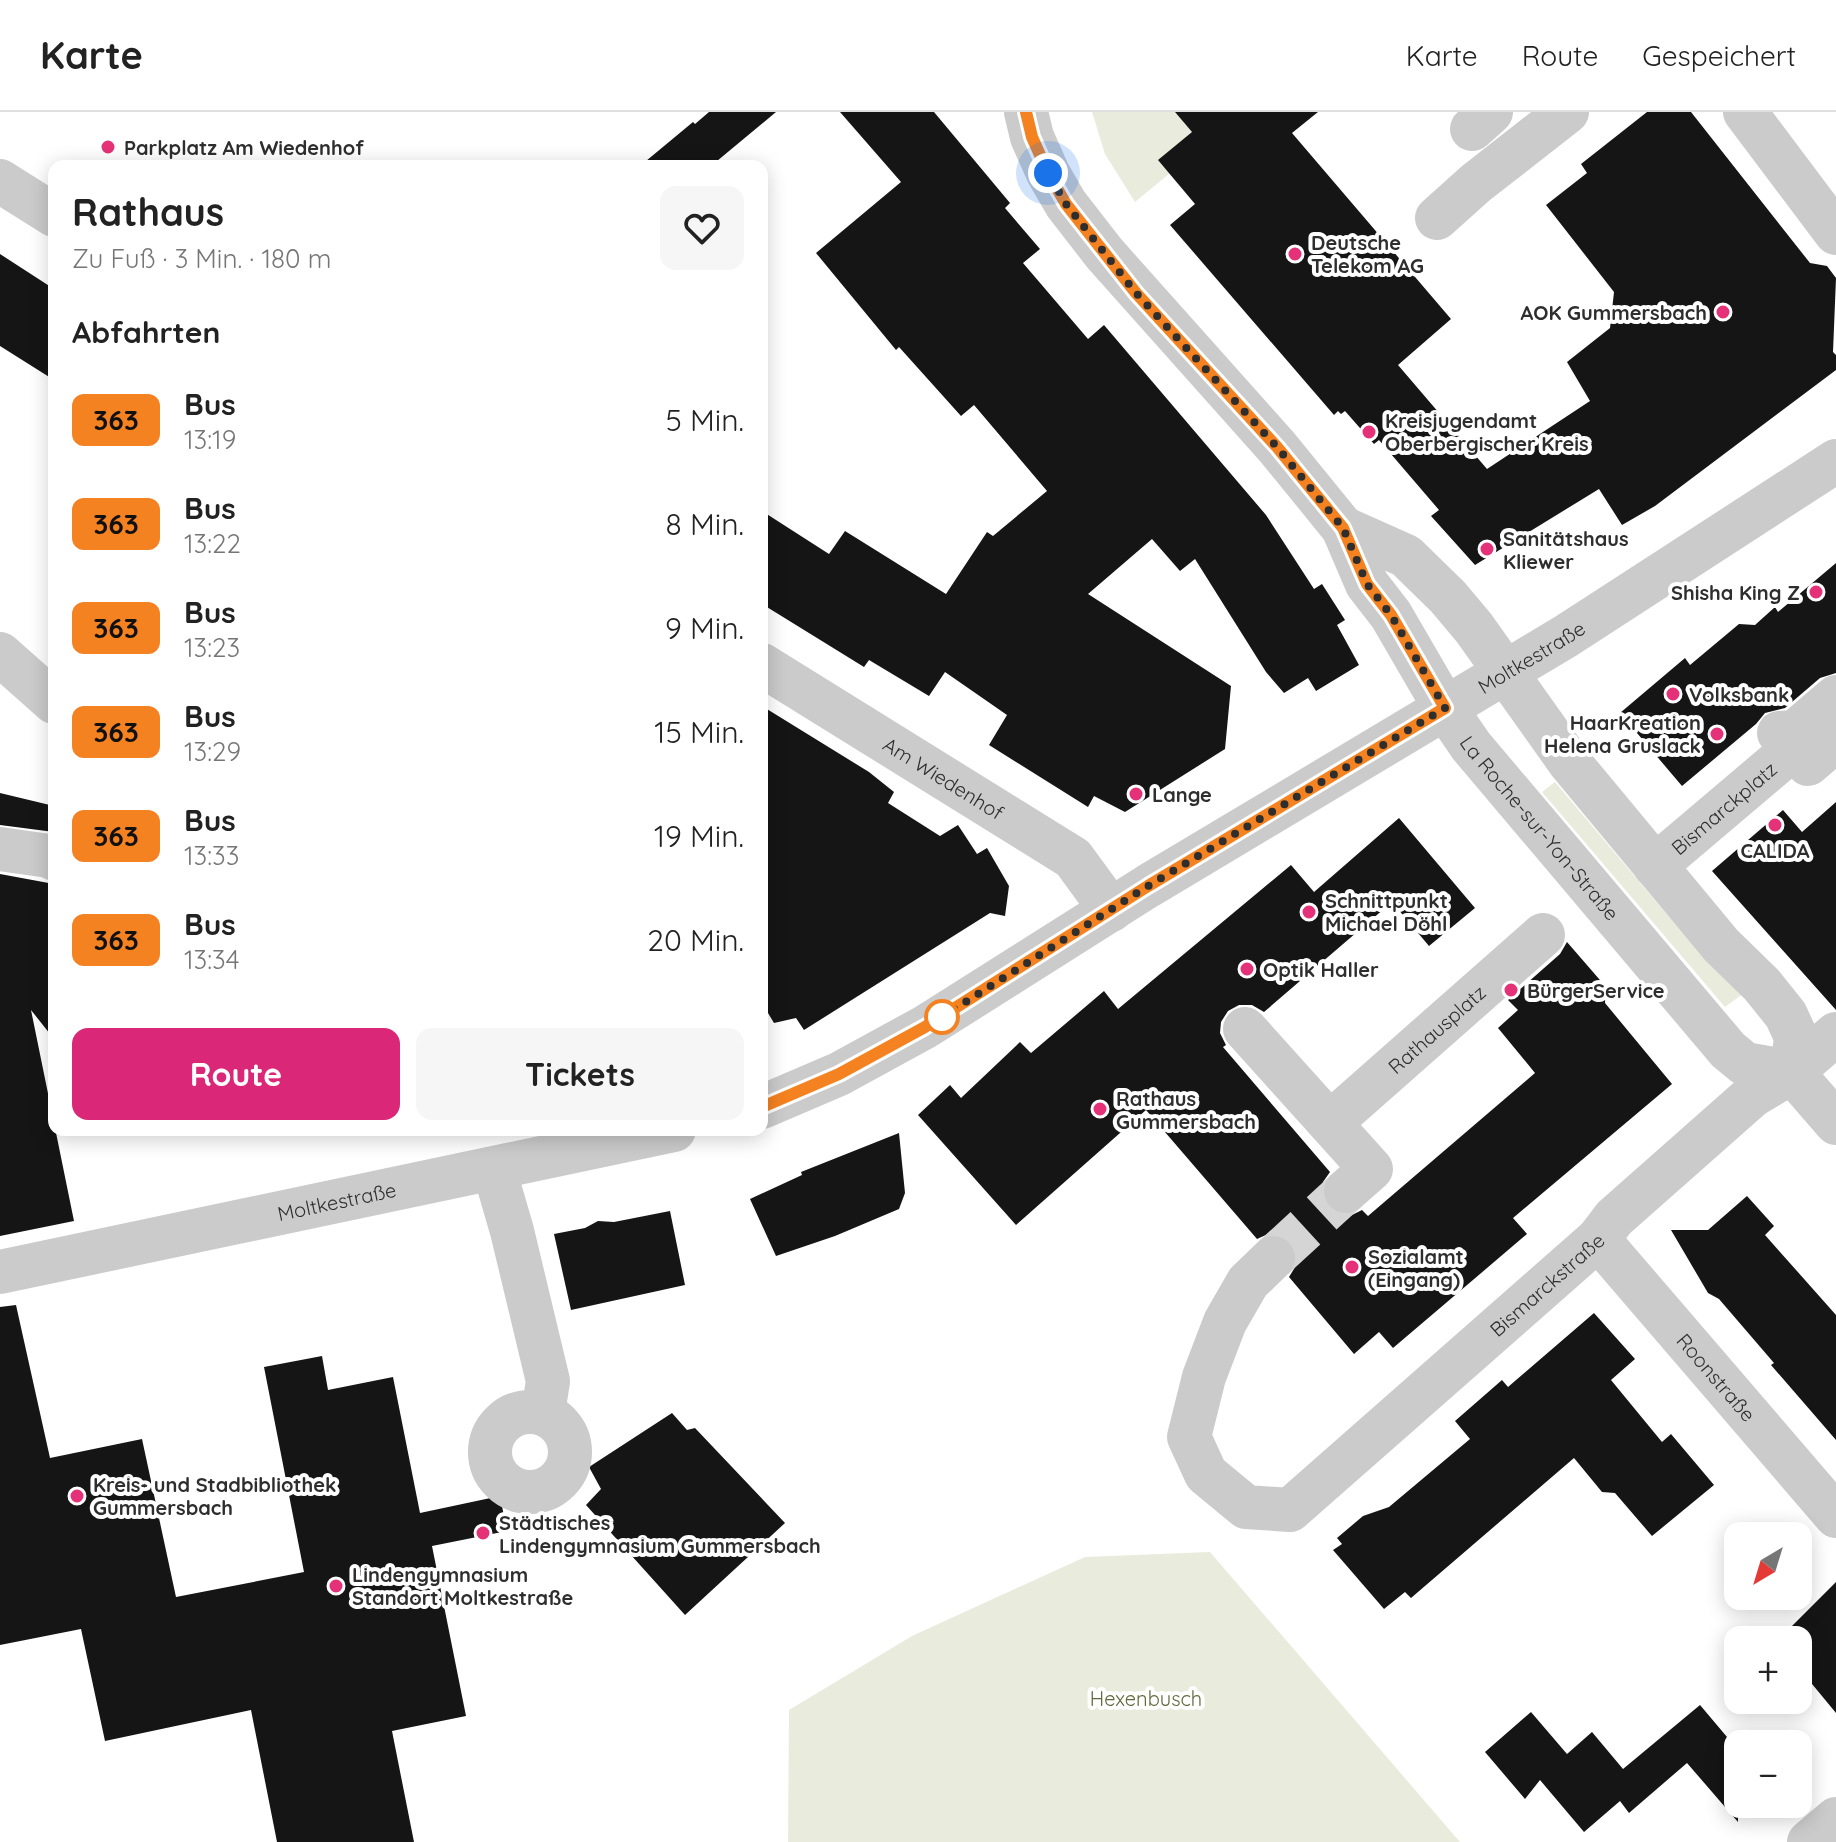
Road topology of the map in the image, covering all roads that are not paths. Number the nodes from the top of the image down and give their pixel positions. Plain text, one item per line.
1 (1026, 112) edge
2 (1567, 112) edge
3 (1745, 112) edge
4 (0, 181) edge
5 (48, 211) edge
6 (1437, 218) dead end
7 (1836, 233) edge
8 (1836, 461) edge
9 (1343, 528) junction
10 (0, 654) edge
11 (768, 669) edge
12 (1504, 673) junction
13 (48, 697) edge
14 (1836, 697) edge
15 (1445, 708) junction
16 (1836, 740) edge
17 (1793, 749) junction
18 (1836, 764) edge
19 (1836, 785) edge
20 (0, 849) edge
21 (48, 858) edge
22 (1655, 866) junction
23 (1111, 910) junction
24 (1543, 935) dead end
25 (1245, 1029) dead end
26 (1836, 1034) edge
27 (1792, 1072) junction
28 (768, 1104) edge
29 (1330, 1123) junction
30 (1836, 1123) edge
31 (646, 1136) edge
32 (494, 1169) junction
33 (1346, 1191) tunnel mouth
34 (1598, 1239) junction
35 (1273, 1258) tunnel mouth
36 (0, 1272) edge
37 (543, 1413) dead end
38 (1836, 1516) edge
39 (1836, 1819) edge
40 (1809, 1842) edge

1 - 9 street, La Roche-sur-Yon-Straße
2 - 6 street
3 - 7 street
4 - 5 street
8 - 12 street, Moltkestraße
9 - 12 street
9 - 15 street, La Roche-sur-Yon-Straße
10 - 13 street
11 - 23 street, Am Wiedenhof
12 - 15 street, Moltkestraße
12 - 22 street
14 - 17 street, Bismarckplatz
15 - 23 street, Moltkestraße
15 - 27 street, La Roche-sur-Yon-Straße
16 - 17 street, Bismarckplatz
17 - 22 street, Bismarckplatz
18 - 19 street
20 - 21 street
22 - 27 street
23 - 28 street, Moltkestraße
24 - 29 street, Rathausplatz
25 - 29 street
26 - 27 street, Bismarckstraße
27 - 30 street
27 - 34 street, Bismarckstraße
29 - 33 street
31 - 32 street, Moltkestraße
32 - 36 street, Moltkestraße
32 - 37 street
34 - 35 street, Bismarckstraße
34 - 38 street, Roonstraße
39 - 40 street

